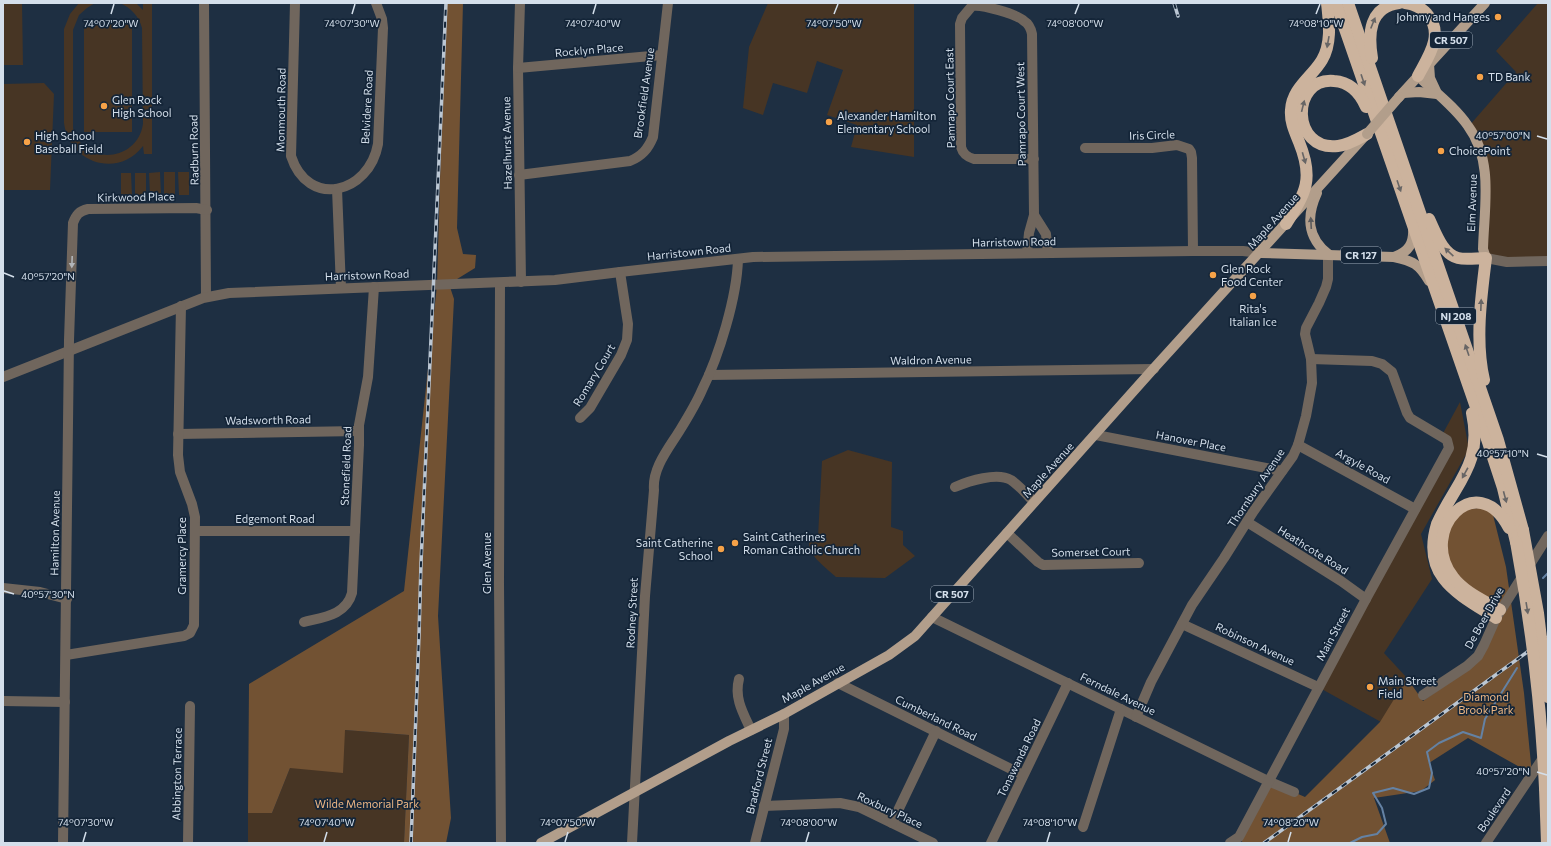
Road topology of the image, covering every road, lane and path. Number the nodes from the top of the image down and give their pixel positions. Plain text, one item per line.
1 (204, 3) edge
2 (295, 3) edge
3 (376, 3) edge
4 (520, 3) edge
5 (668, 3) edge
6 (1327, 3) edge
7 (1336, 3) edge
8 (1348, 3) edge
9 (1399, 3) edge
10 (1405, 3) edge
11 (1485, 3) edge
12 (981, 5) joint
13 (662, 55) junction
14 (1429, 64) junction
15 (518, 68) junction
16 (1418, 76) junction
17 (1437, 94) junction
18 (1401, 95) junction
19 (1391, 128) junction
20 (1367, 134) junction
21 (1085, 148) dead end
22 (1387, 151) junction
23 (1034, 159) junction
24 (519, 175) junction
25 (1320, 187) junction
26 (337, 189) junction
27 (1413, 193) junction
28 (207, 210) junction
29 (1034, 215) junction
30 (1412, 222) junction
31 (73, 223) joint
32 (1286, 224) junction
33 (1193, 251) junction
34 (1261, 252) junction
35 (1027, 253) junction
36 (1048, 253) junction
37 (1328, 254) junction
38 (1394, 257) junction
39 (1486, 258) junction
40 (738, 259) junction
41 (1548, 261) edge
42 (620, 272) junction
43 (521, 282) junction
44 (500, 283) junction
45 (374, 287) junction
46 (341, 288) junction
47 (1437, 294) junction
48 (206, 297) junction
49 (181, 306) junction
50 (70, 350) junction
51 (1311, 359) junction
52 (1462, 367) junction
53 (1154, 369) junction
54 (709, 375) junction
55 (3, 377) edge
56 (580, 418) dead end
57 (359, 431) junction
58 (178, 434) junction
59 (1096, 435) junction
60 (1498, 440) junction
61 (1298, 445) junction
62 (1282, 471) junction
63 (955, 487) dead end
64 (1034, 502) junction
65 (1416, 509) junction
66 (1247, 522) junction
67 (195, 531) junction
68 (355, 531) junction
69 (1007, 533) junction
70 (1548, 536) edge
71 (1516, 542) junction
72 (1139, 563) dead end
73 (3, 588) edge
74 (1366, 598) junction
75 (67, 599) junction
76 (1498, 614) junction
77 (932, 617) junction
78 (304, 622) dead end
79 (1182, 624) junction
80 (66, 655) junction
81 (739, 679) dead end
82 (838, 683) junction
83 (1068, 684) junction
84 (1318, 687) junction
85 (1423, 695) dead end
86 (1548, 697) edge
87 (3, 701) edge
88 (65, 702) junction
89 (190, 706) dead end
90 (1120, 709) junction
91 (784, 714) junction
92 (1136, 717) junction
93 (751, 730) junction
94 (936, 731) junction
95 (1548, 750) edge
96 (1023, 775) junction
97 (1268, 781) junction
98 (635, 792) junction
99 (1294, 792) dead end
100 (764, 806) junction
101 (892, 823) junction
102 (1083, 827) dead end
103 (1488, 840) edge
104 (64, 843) edge
105 (188, 843) edge
106 (501, 843) edge
107 (541, 843) edge
108 (632, 843) edge
109 (755, 843) edge
110 (933, 843) edge
111 (991, 843) edge
112 (1230, 843) edge
113 (1499, 843) edge
114 (1547, 843) edge

1 - 28 street, Radburn Road
2 - 26 street, Monmouth Road
3 - 26 street, Belvidere Road
4 - 15 street, Hazelhurst Avenue
5 - 13 street, Brookfield Avenue
6 -> 32 highway
7 -> 22 highway, NJ 208
8 - 19 highway, NJ 208
19 -> 9 highway
10 - 16 highway
11 - 14 main road, Maple Avenue / CR 507
12 - 23 street, Pamrapo Court West
12 - 23 street, Pamrapo Court East
13 - 15 street, Rocklyn Place
13 - 24 street, Brookfield Avenue
14 - 16 main road, Maple Avenue / CR 507
14 - 17 main road
15 - 24 street, Hazelhurst Avenue
16 - 17 main road, Elm Avenue
16 - 18 main road, Maple Avenue / CR 507
17 - 18 main road
17 - 39 main road, Elm Avenue
18 - 20 main road, Maple Avenue / CR 507, bridge
19 - 27 highway, NJ 208
20 -> 22 highway
20 - 25 main road, Maple Avenue / CR 507
21 - 33 street, Iris Circle
22 -> 30 highway, NJ 208
23 - 29 street, Pamrapo Court West
24 - 43 street, Hazelhurst Avenue
25 - 32 main road, Maple Avenue / CR 507
37 -> 25 main road
26 - 46 street
39 -> 27 highway
60 -> 27 highway, NJ 208
28 - 31 street, Kirkwood Place
28 - 48 street, Radburn Road
29 - 35 street, Pamrapo Court West
29 - 36 street
30 - 38 main road
30 - 47 highway, NJ 208
31 -> 50 street, Hamilton Avenue
32 - 34 main road, Maple Avenue / CR 507
33 - 34 street, Harristown Road / CR 127
33 - 36 street, Harristown Road / CR 127
34 - 37 main road, Harristown Road / CR 127
34 - 53 main road, Maple Avenue / CR 507
35 - 36 street, Harristown Road / CR 127
35 - 40 street, Harristown Road / CR 127
37 - 38 main road, Harristown Road / CR 127
37 - 51 street, Thornbury Avenue
38 - 47 main road, Harristown Road
39 - 41 street
60 -> 39 highway
40 - 42 street, Harristown Road / CR 127
40 - 54 street, Rodney Street
42 - 43 street, Harristown Road / CR 127
42 - 56 street, Romary Court
43 - 44 street, Harristown Road / CR 127
44 - 45 street, Harristown Road / CR 127
44 - 106 street, Glen Avenue
45 - 46 street, Harristown Road / CR 127
45 - 57 street, Stonefield Road
46 - 48 street, Harristown Road / CR 127
47 - 52 highway, NJ 208
48 - 49 street, Harristown Road / CR 127
49 - 50 street, Harristown Road / CR 127
49 - 58 street, Gramercy Place
50 - 55 street, Harristown Road / CR 127
50 - 75 street, Hamilton Avenue
51 - 61 street, Thornbury Avenue
51 - 65 street, Main Street
52 -> 71 highway, NJ 208
52 -> 76 highway
53 - 54 street, Waldron Avenue
53 - 59 main road, Maple Avenue / CR 507
54 - 98 street, Rodney Street
57 - 58 street, Wadsworth Road
57 - 68 street, Stonefield Road
58 - 67 street, Gramercy Place
59 - 62 street, Hanover Place
59 - 64 main road, Maple Avenue / CR 507
60 - 86 highway, NJ 208, bridge
61 - 62 street, Thornbury Avenue
61 - 65 street, Argyle Road
62 - 66 street, Thornbury Avenue
63 - 64 street
64 - 69 main road, Maple Avenue / CR 507
65 - 74 street, Main Street
66 - 74 street, Heathcote Road
66 - 79 street, Thornbury Avenue
67 - 68 street, Edgemont Road
67 - 80 street, Gramercy Place
68 - 78 street, Stonefield Road
69 - 72 street, Somerset Court
69 - 77 main road, Maple Avenue / CR 507
70 - 76 street, De Boer Drive
71 - 76 highway
71 -> 114 highway, NJ 208, bridge
73 - 75 street
74 - 84 street, Main Street
75 - 80 street, Hamilton Avenue
76 - 85 street, De Boer Drive
77 - 82 main road, Maple Avenue / CR 507
77 - 83 street, Ferndale Avenue
79 - 84 street, Robinson Avenue
79 - 92 street, Thornbury Avenue
80 - 88 street, Hamilton Avenue
81 - 93 street
82 - 91 main road, Maple Avenue / CR 507
82 - 94 street, Cumberland Road
83 - 90 street, Ferndale Avenue
83 - 96 street, Tonawanda Road
84 - 97 street, Main Street
87 - 88 street
88 - 104 street, Hamilton Avenue
89 - 105 street, Abbington Terrace
90 - 92 street, Ferndale Avenue
90 - 102 street
91 - 93 main road, Maple Avenue / CR 507
91 - 100 street, Bradford Street
92 - 97 street, Ferndale Avenue
93 - 98 main road, Maple Avenue / CR 507
94 - 96 street, Cumberland Road
94 - 101 street
95 - 103 street, Boulevard
96 - 111 street, Tonawanda Road
97 - 99 street, Ferndale Avenue
97 - 112 street, Main Street
98 - 107 main road, Maple Avenue / CR 507
98 - 108 street, Rodney Street
100 - 101 street, Roxbury Place
100 - 109 street, Bradford Street
101 - 110 street, Roxbury Place
103 - 113 street

